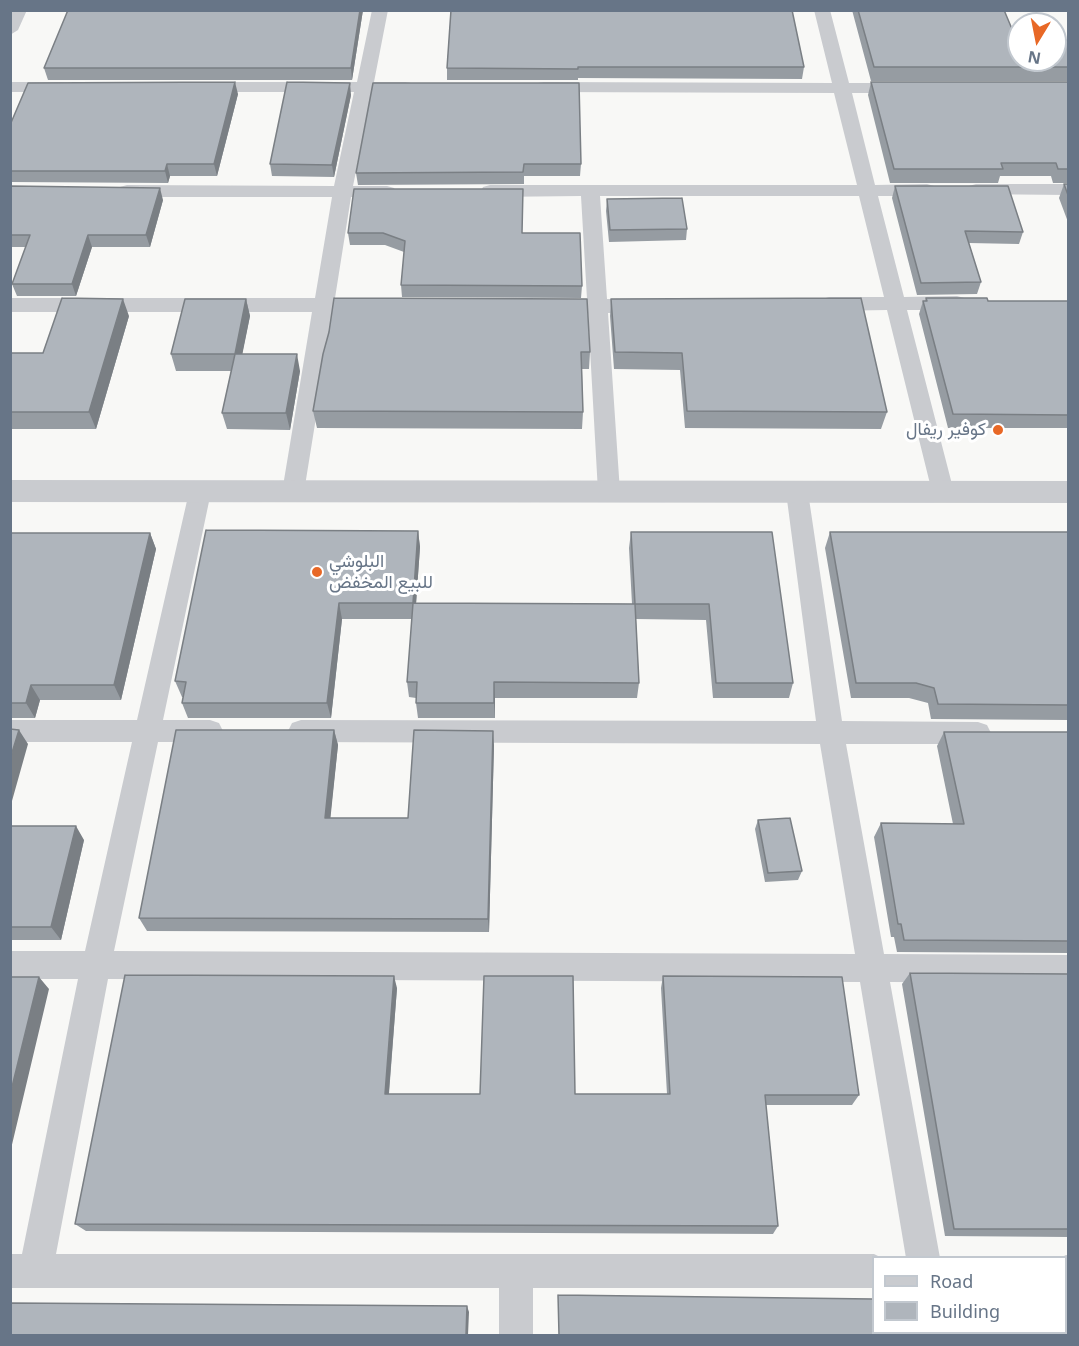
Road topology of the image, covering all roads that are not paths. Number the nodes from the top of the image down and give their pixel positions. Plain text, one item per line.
1 (19, 10) edge
2 (380, 10) edge
3 (822, 10) edge
4 (10, 30) edge
5 (10, 87) edge
6 (81, 87) edge
7 (187, 87) edge
8 (364, 87) junction
9 (424, 87) edge
10 (531, 87) edge
11 (841, 88) junction
12 (925, 88) edge
13 (591, 190) junction
14 (867, 190) junction
15 (1068, 190) edge
16 (105, 191) edge
17 (472, 191) edge
18 (402, 192) edge
19 (342, 193) junction
20 (896, 303) junction
21 (976, 303) edge
22 (813, 304) edge
23 (10, 305) edge
24 (324, 305) junction
25 (384, 305) edge
26 (539, 306) edge
27 (670, 306) edge
28 (599, 307) junction
29 (10, 492) edge
30 (200, 492) junction
31 (293, 492) junction
32 (609, 492) junction
33 (797, 492) junction
34 (944, 492) junction
35 (1068, 492) edge
36 (10, 731) edge
37 (147, 731) junction
38 (229, 731) edge
39 (276, 731) edge
40 (831, 733) junction
41 (997, 733) edge
42 (10, 965) edge
43 (96, 966) junction
44 (871, 968) junction
45 (1068, 969) edge
46 (923, 1256) edge
47 (23, 1271) edge
48 (516, 1271) junction
49 (872, 1271) edge
50 (516, 1335) edge

1 - 4 street
2 - 8 street
3 - 11 street
5 - 6 street
7 - 8 street
8 - 9 street
8 - 19 street
10 - 11 street
11 - 12 street
11 - 14 street
13 - 14 street
13 - 17 street
13 - 28 street
14 - 15 street
14 - 20 street
16 - 19 street
18 - 19 street
19 - 24 street
20 - 21 street
20 - 22 street
20 - 34 street
23 - 24 street
24 - 25 street
24 - 31 street
26 - 28 street
27 - 28 street
28 - 32 street
29 - 30 street
30 - 31 street
30 - 37 street
31 - 32 street
32 - 33 street
33 - 34 street
33 - 40 street
34 - 35 street
36 - 37 street
37 - 38 street
37 - 43 street
39 - 40 street
40 - 41 street
40 - 44 street
42 - 43 street
43 - 44 street
43 - 47 street
44 - 45 street
44 - 46 street
47 - 48 street
48 - 49 street
48 - 50 street

